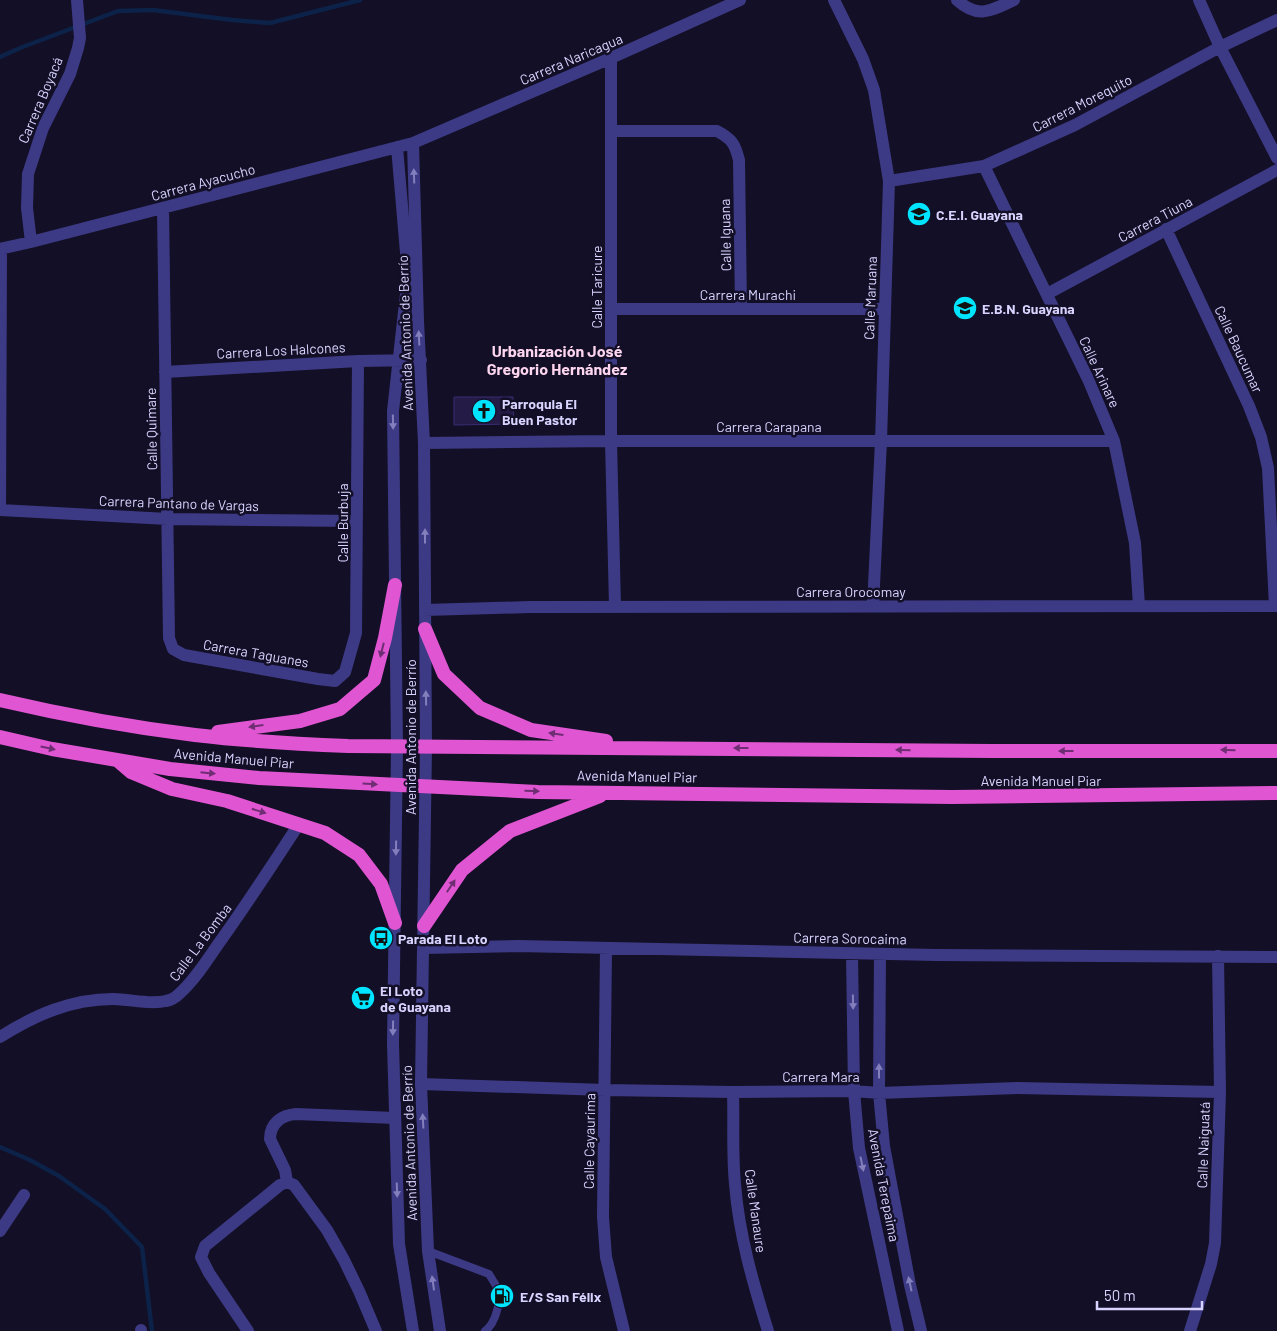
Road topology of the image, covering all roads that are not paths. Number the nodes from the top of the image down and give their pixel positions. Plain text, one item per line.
1 (740, 0) edge
2 (834, 0) edge
3 (957, 0) edge
4 (1014, 0) edge
5 (1199, 0) edge
6 (77, 6) edge
7 (1277, 20) edge
8 (1220, 47) junction
9 (611, 58) junction
10 (611, 130) junction
11 (413, 142) junction
12 (397, 147) junction
13 (1277, 158) edge
14 (984, 166) junction
15 (1277, 170) edge
16 (889, 181) junction
17 (163, 208) junction
18 (1166, 230) junction
19 (31, 242) junction
20 (0, 249) edge
21 (1047, 294) junction
22 (611, 309) junction
23 (741, 309) junction
24 (885, 309) junction
25 (399, 360) junction
26 (420, 360) junction
27 (358, 361) junction
28 (165, 372) junction
29 (0, 389) edge
30 (1114, 440) junction
31 (611, 441) junction
32 (881, 441) junction
33 (424, 443) junction
34 (0, 510) edge
35 (168, 520) junction
36 (357, 521) junction
37 (395, 585) junction
38 (615, 606) junction
39 (873, 606) junction
40 (1139, 606) junction
41 (1276, 606) edge
42 (425, 610) junction
43 (425, 629) junction
44 (172, 650) joint
45 (335, 681) joint
46 (0, 700) edge
47 (195, 735) junction
48 (4, 741) edge
49 (397, 747) junction
50 (426, 747) junction
51 (638, 748) junction
52 (1277, 751) edge
53 (116, 760) junction
54 (397, 785) junction
55 (426, 786) junction
56 (613, 793) junction
57 (1277, 793) edge
58 (299, 824) junction
59 (395, 923) junction
60 (424, 926) junction
61 (423, 948) junction
62 (606, 948) junction
63 (852, 953) junction
64 (880, 954) junction
65 (1218, 956) junction
66 (1277, 957) edge
67 (0, 1037) edge
68 (421, 1084) junction
69 (605, 1090) junction
70 (854, 1091) junction
71 (733, 1092) junction
72 (1220, 1092) junction
73 (879, 1093) junction
74 (395, 1118) junction
75 (287, 1182) junction
76 (24, 1195) dead end
77 (0, 1231) edge
78 (428, 1251) junction
79 (248, 1331) edge
80 (376, 1331) edge
81 (413, 1331) edge
82 (440, 1331) edge
83 (486, 1331) edge
84 (624, 1331) edge
85 (768, 1331) edge
86 (898, 1331) edge
87 (921, 1331) edge
88 (1190, 1331) edge

1 - 9 street, Carrera Naricagua
2 - 16 street, Calle Maruana
3 - 4 street
5 - 8 street
6 - 19 street, Carrera Boyacá
7 - 8 street, Carrera Morequito
8 - 13 street
8 - 14 street, Carrera Morequito
9 - 10 street, Calle Taricure
9 - 11 street, Carrera Naricagua
10 - 22 street, Calle Taricure
10 - 23 street, Calle Iguana
11 - 12 street, Carrera Ayacucho
26 -> 11 street, Avenida Antonio de Berrío
12 - 17 street, Carrera Ayacucho
12 - 25 street, Avenida Antonio de Berrío
14 - 16 street, Carrera Morequito
14 - 21 street, Calle Arinare
15 - 18 street, Carrera Tiuna
16 - 24 street, Calle Maruana
17 - 19 street, Carrera Ayacucho
17 - 28 street, Calle Quimare
18 - 21 street, Carrera Tiuna
18 - 41 street, Calle Baucumar
19 - 20 street, Carrera Ayacucho
20 - 29 street
21 - 30 street, Calle Arinare
22 - 23 street, Carrera Murachi
22 - 31 street, Calle Taricure
23 - 24 street, Carrera Murachi
24 - 32 street, Calle Maruana
25 - 26 street, Carrera Los Halcones
25 - 27 street, Carrera Los Halcones
25 -> 37 street, Avenida Antonio de Berrío
26 - 33 street, Avenida Antonio de Berrío
27 - 28 street, Carrera Los Halcones
27 - 36 street, Calle Burbuja
28 - 35 street, Calle Quimare
29 - 34 street
30 - 32 street, Carrera Carapana
30 - 40 street, Calle Arinare
31 - 32 street, Carrera Carapana
31 - 33 street, Carrera Carapana
31 - 38 street, Calle Taricure
32 - 39 street, Calle Maruana
42 -> 33 street, Avenida Antonio de Berrío
34 - 35 street, Carrera Pantano de Vargas
35 - 36 street, Carrera Pantano de Vargas
35 - 44 street, Calle Quimare
36 - 45 street, Calle Burbuja
37 -> 47 highway
37 - 49 street, Avenida Antonio de Berrío
38 - 39 street, Carrera Orocomay
38 - 42 street, Carrera Orocomay
39 - 40 street, Carrera Orocomay
40 - 41 street, Carrera Orocomay
42 - 43 street, Avenida Antonio de Berrío
50 -> 43 street, Avenida Antonio de Berrío
51 -> 43 highway
44 - 45 street, Carrera Taguanes
46 - 47 highway, Avenida Manuel Piar
47 - 49 highway, Avenida Manuel Piar
48 -> 53 highway, Avenida Manuel Piar
49 - 50 highway, Avenida Manuel Piar
49 - 54 street, Avenida Antonio de Berrío
50 - 51 highway, Avenida Manuel Piar
50 - 55 street, Avenida Antonio de Berrío
52 -> 51 highway, Avenida Manuel Piar
53 -> 54 highway, Avenida Manuel Piar
53 -> 58 highway
54 - 55 highway, Avenida Manuel Piar
54 -> 59 street, Avenida Antonio de Berrío
55 -> 56 highway, Avenida Manuel Piar
55 - 60 street, Avenida Antonio de Berrío
56 - 57 highway, Avenida Manuel Piar
60 -> 56 highway
58 - 59 highway
58 - 67 street, Calle La Bomba
59 -> 74 street, Avenida Antonio de Berrío
60 - 61 street, Avenida Antonio de Berrío
61 - 62 street, Carrera Sorocaima
61 - 68 street, Avenida Antonio de Berrío
62 - 63 street, Carrera Sorocaima
62 - 69 street, Calle Cayaurima
63 - 64 street, Carrera Sorocaima
63 -> 70 street, Avenida Terepaima
64 - 65 street, Carrera Sorocaima
73 -> 64 street, Avenida Terepaima
65 - 66 street, Carrera Sorocaima
65 - 72 street, Calle Naiguatá
68 - 69 street, Carrera Mara
78 -> 68 street, Avenida Antonio de Berrío
69 - 71 street, Carrera Mara
69 - 84 street, Calle Cayaurima
70 - 71 street, Carrera Mara
70 - 73 street, Carrera Mara
70 -> 86 street, Avenida Terepaima
71 - 85 street, Calle Manaure
72 - 73 street, Carrera Mara
72 - 88 street, Calle Naiguatá
87 -> 73 street, Avenida Terepaima
74 - 75 street
74 -> 81 street, Avenida Antonio de Berrío
75 - 79 street
75 - 80 street
76 - 77 street
82 -> 78 street, Avenida Antonio de Berrío
78 - 83 lane

